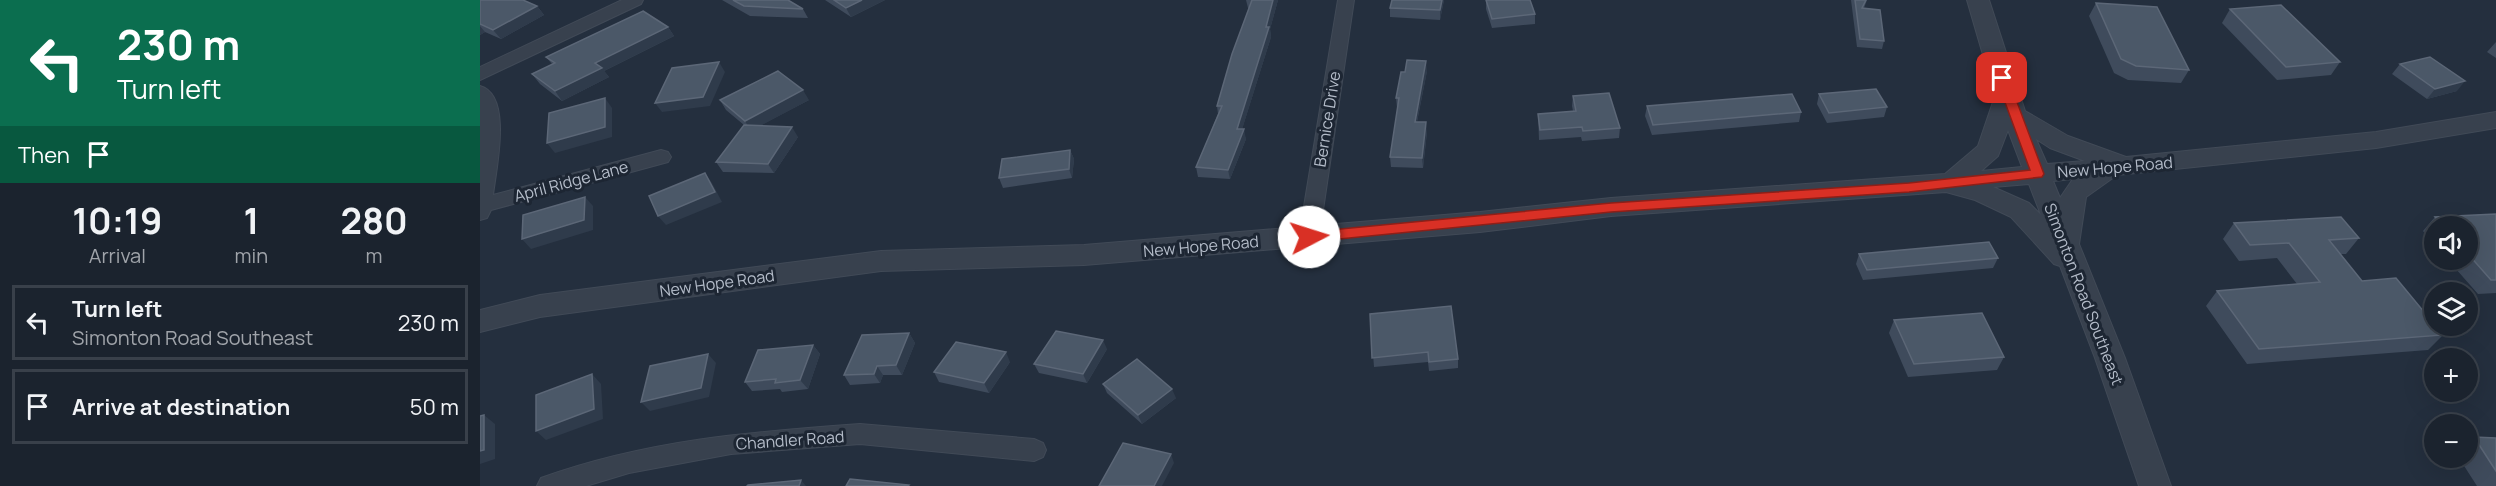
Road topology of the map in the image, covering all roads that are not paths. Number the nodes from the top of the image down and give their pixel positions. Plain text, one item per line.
1 (635, 0) edge
2 (1346, 0) edge
3 (1978, 0) edge
4 (480, 74) edge
5 (480, 92) edge
6 (2010, 105) junction
7 (2496, 120) edge
8 (661, 157) dead end
9 (2122, 166) junction
10 (2038, 174) junction
11 (1946, 182) junction
12 (481, 209) edge
13 (1309, 237) junction
14 (2069, 256) junction
15 (480, 321) edge
16 (1034, 450) dead end
17 (550, 486) edge
18 (2155, 486) edge

1 - 4 street
2 - 13 street, Bernice Drive
3 - 6 street, Simonton Road Southeast
5 - 12 street
6 - 9 street
6 - 10 street, Simonton Road Southeast
6 - 11 street
7 - 9 street, New Hope Road
8 - 12 street, April Ridge Lane
9 - 10 street, New Hope Road
9 - 14 street
10 - 11 street, New Hope Road
10 - 14 street, Simonton Road Southeast
11 - 13 street, New Hope Road
11 - 14 street
13 - 15 street, New Hope Road
14 - 18 street, Simonton Road Southeast
16 - 17 street, Chandler Road

